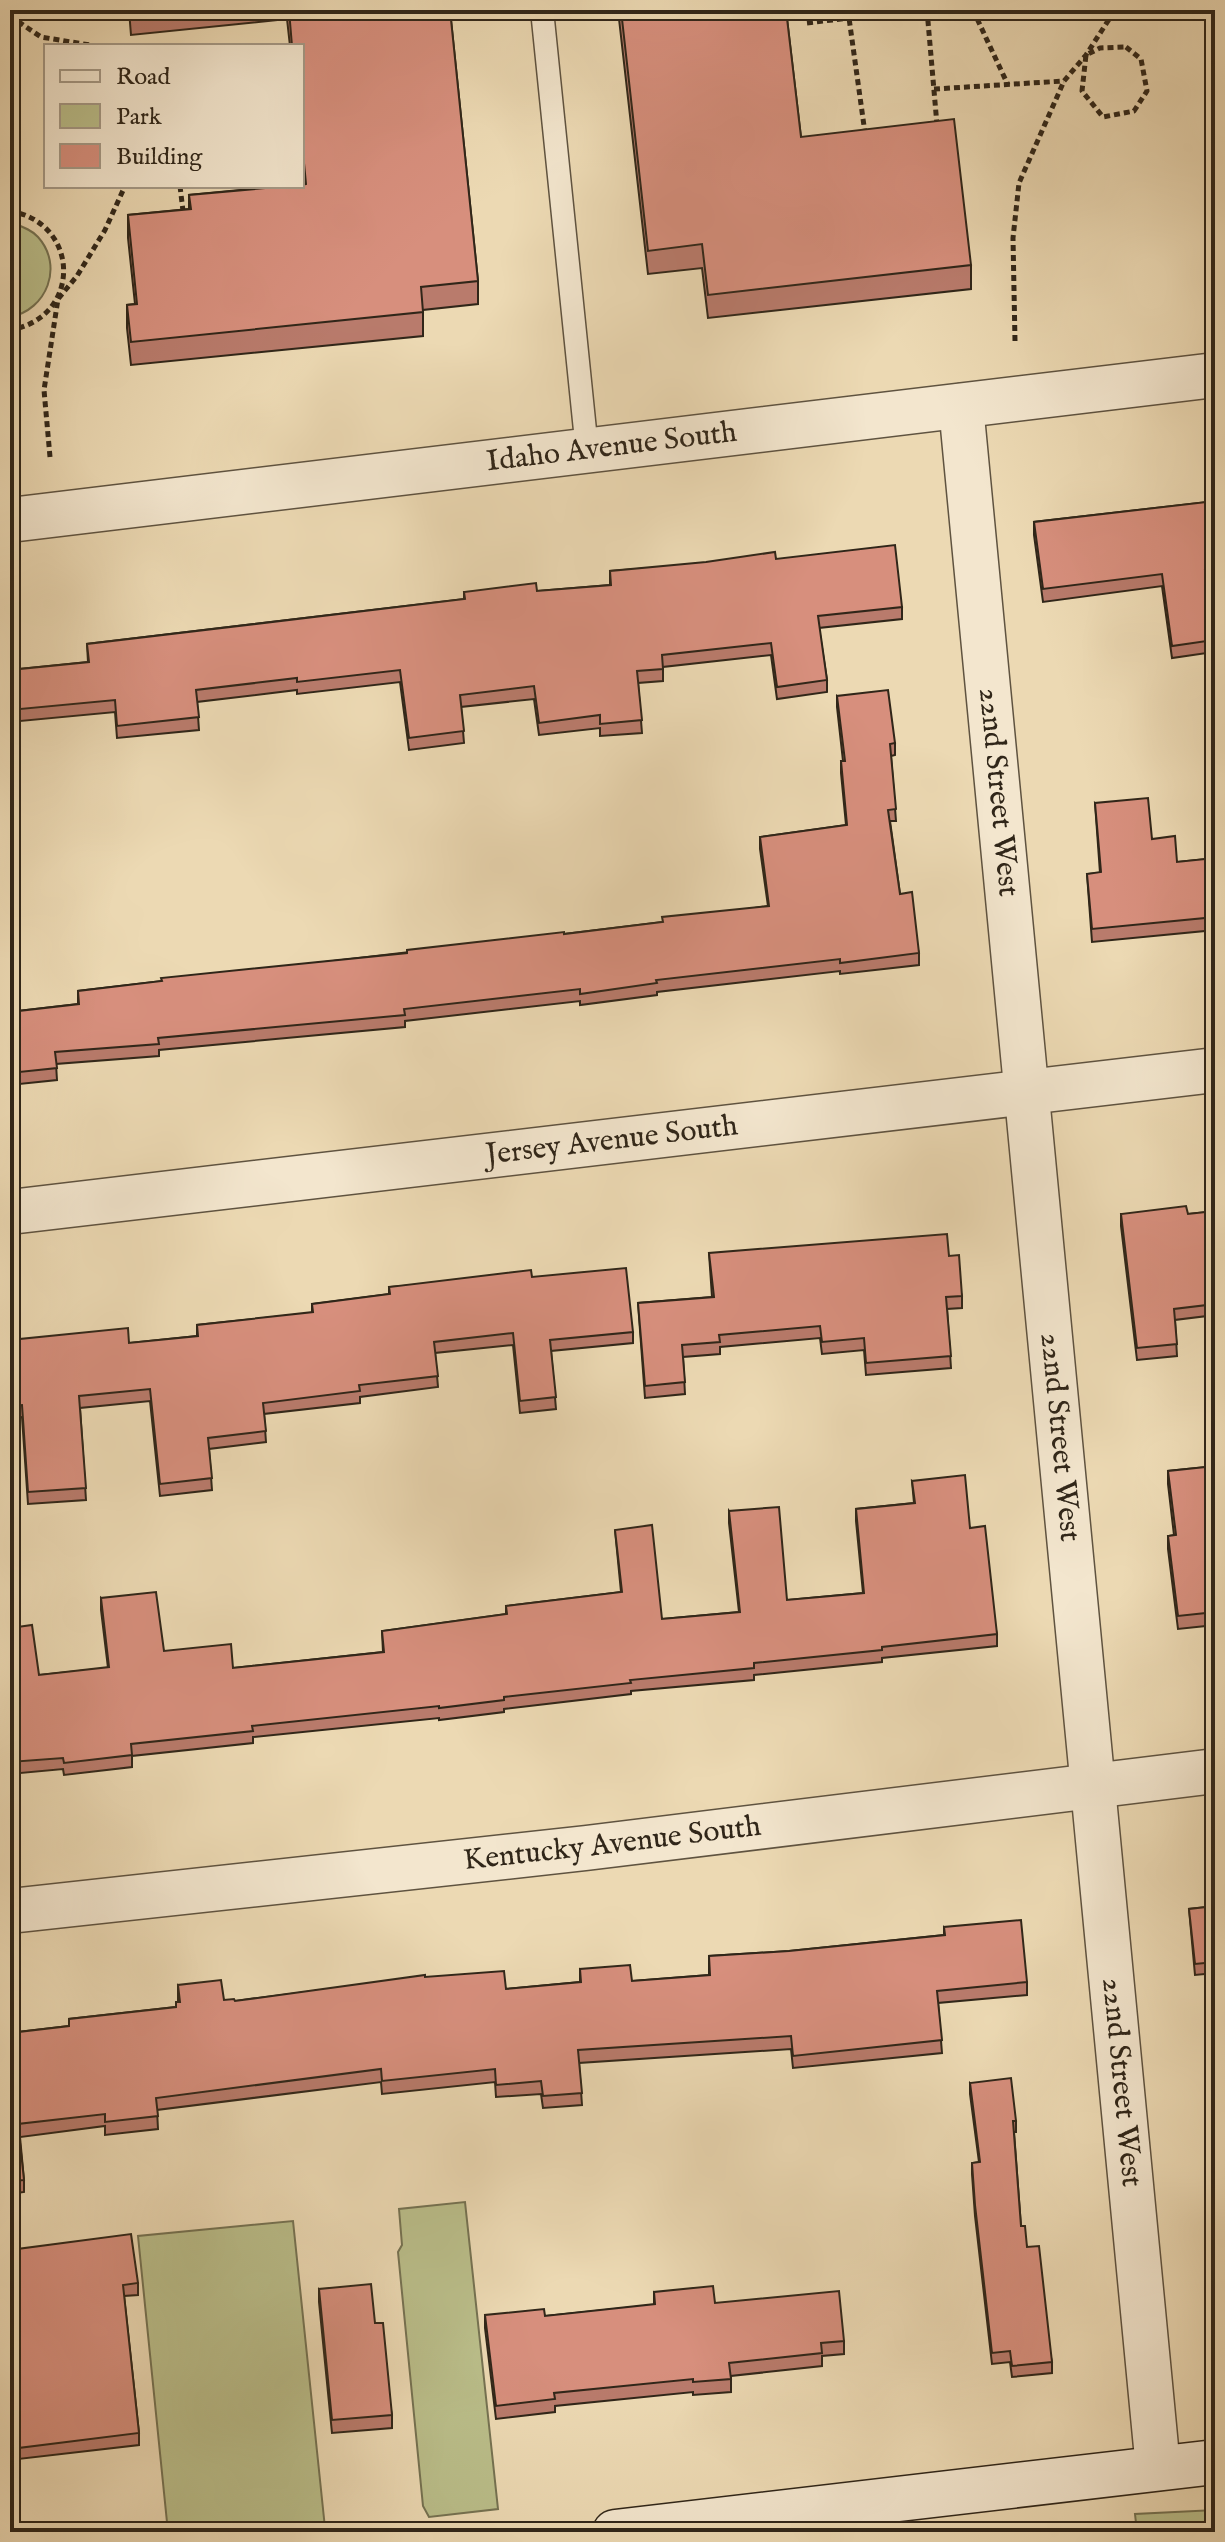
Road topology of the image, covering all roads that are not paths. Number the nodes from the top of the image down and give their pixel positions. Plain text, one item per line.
1 (542, 10) edge
2 (1215, 375) edge
3 (961, 406) junction
4 (587, 450) junction
5 (10, 520) edge
6 (1215, 1070) edge
7 (1025, 1092) junction
8 (10, 1212) edge
9 (1215, 1771) edge
10 (1094, 1786) junction
11 (10, 1911) edge
12 (1215, 2462) edge
13 (1158, 2468) junction
14 (615, 2532) edge

1 - 4 lane
2 - 3 street, Idaho Avenue South
3 - 4 street, Idaho Avenue South
3 - 7 street, 22nd Street West
4 - 5 street, Idaho Avenue South
6 - 7 street, Jersey Avenue South
7 - 8 street, Jersey Avenue South
7 - 10 street, 22nd Street West
9 - 10 street, Kentucky Avenue South
10 - 11 street, Kentucky Avenue South
10 - 13 street, 22nd Street West
12 - 13 street
13 - 14 street

